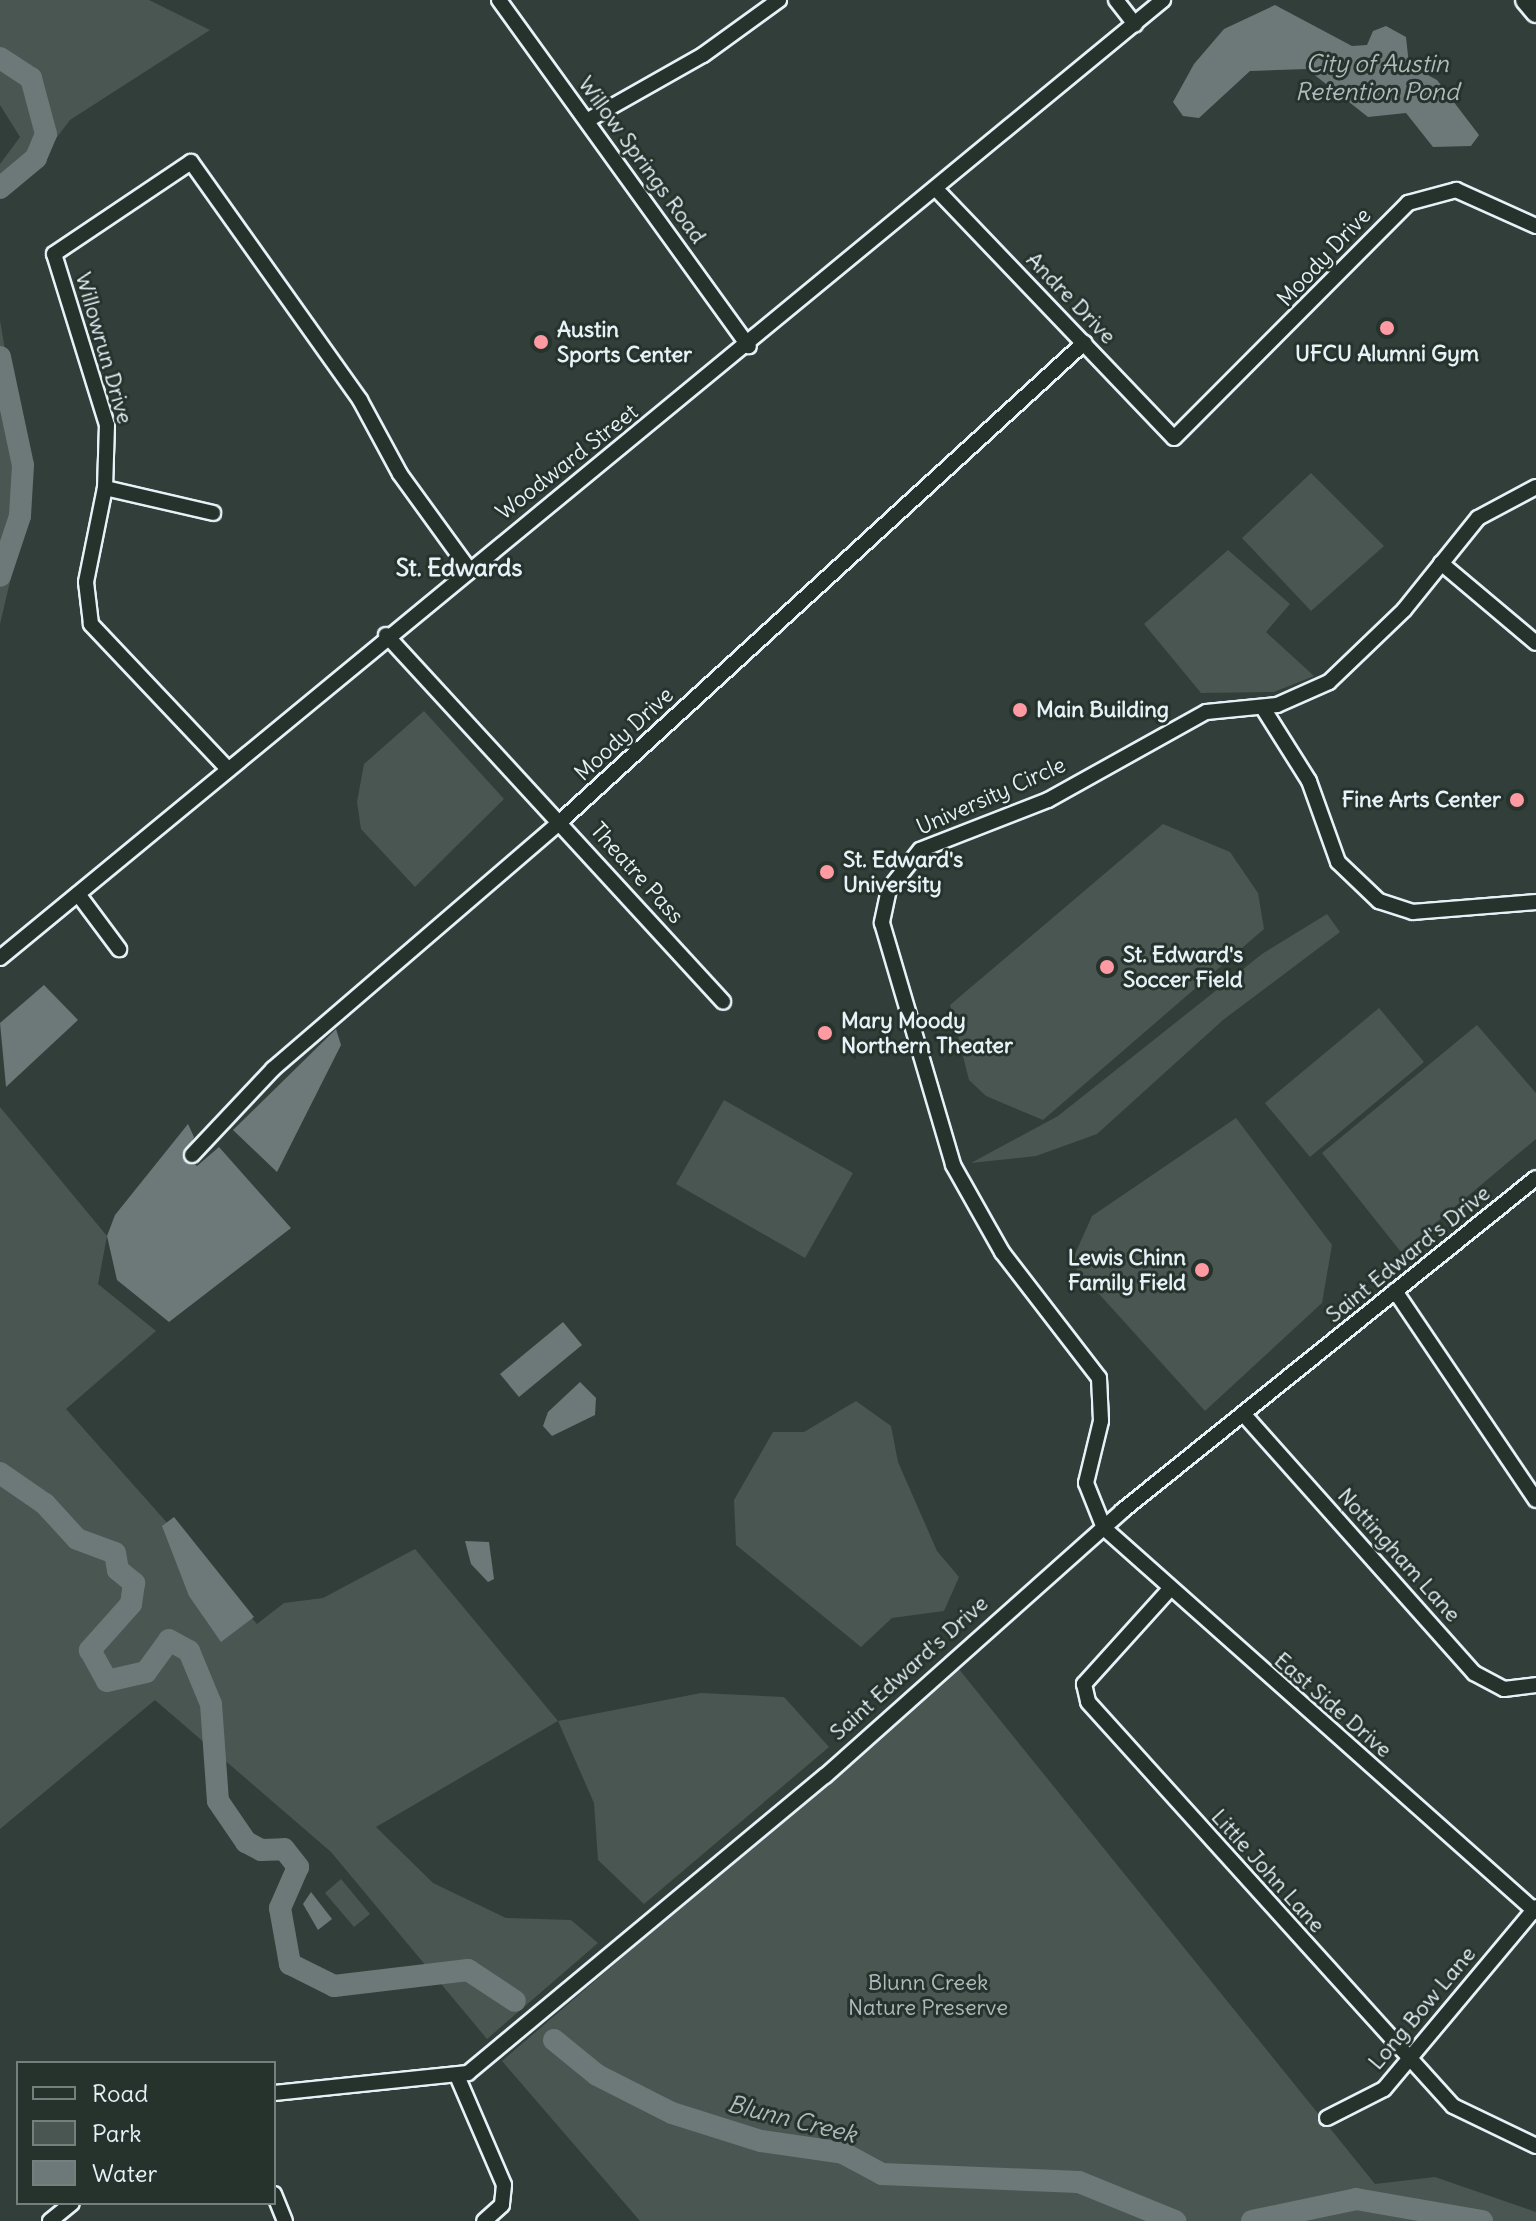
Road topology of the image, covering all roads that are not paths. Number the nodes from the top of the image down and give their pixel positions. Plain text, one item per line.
1 (499, 0) edge
2 (779, 0) edge
3 (1116, 0) edge
4 (1163, 0) edge
5 (1525, 0) edge
6 (1536, 13) edge
7 (1135, 24) junction
8 (588, 120) junction
9 (936, 189) junction
10 (1536, 226) edge
11 (1084, 343) junction
12 (749, 346) junction
13 (1174, 438) joint
14 (1536, 487) edge
15 (105, 488) junction
16 (213, 513) dead end
17 (1441, 563) junction
18 (468, 568) junction
19 (386, 635) junction
20 (1536, 643) edge
21 (1263, 708) junction
22 (226, 767) junction
23 (561, 821) junction
24 (78, 894) junction
25 (1536, 902) edge
26 (119, 949) dead end
27 (0, 958) edge
28 (723, 1001) dead end
29 (192, 1155) dead end
30 (1536, 1178) edge
31 (1395, 1291) junction
32 (1246, 1417) junction
33 (1536, 1500) edge
34 (1104, 1528) junction
35 (1169, 1590) junction
36 (1536, 1685) edge
37 (1535, 1910) edge
38 (1408, 2061) junction
39 (458, 2078) junction
40 (276, 2093) edge
41 (1327, 2118) dead end
42 (1536, 2146) edge
43 (276, 2199) edge
44 (70, 2205) edge
45 (50, 2221) edge
46 (285, 2221) edge
47 (484, 2221) edge

1 - 8 street, Willow Springs Road
2 - 8 street
3 - 7 street
4 - 7 street, Woodward Street
5 - 6 main road
7 - 9 street, Woodward Street
8 - 12 street, Willow Springs Road
9 - 11 street, Andre Drive
9 - 12 street, Woodward Street
10 - 13 street, Moody Drive
11 - 13 street, Andre Drive
11 - 23 street, Moody Drive
12 - 18 street, Woodward Street
14 - 17 street, University Circle
15 - 16 street
15 - 18 street, Willowrun Drive
15 - 22 street, Willowrun Drive
17 - 20 street
17 - 21 street, University Circle
18 - 19 street, Woodward Street
19 - 22 street, Woodward Street
19 - 23 street, Theatre Pass
21 - 25 street
21 - 34 street, University Circle
22 - 24 street, Woodward Street
23 - 28 street, Theatre Pass
23 - 29 street, Moody Drive
24 - 26 street
24 - 27 street, Woodward Street
30 - 31 street, Saint Edward's Drive
31 - 32 street, Saint Edward's Drive
31 - 33 street
32 - 34 street, Saint Edward's Drive
32 - 36 street, Nottingham Lane
34 - 35 street, East Side Drive
34 - 39 street, Saint Edward's Drive
35 - 37 street, East Side Drive
35 - 38 street, Little John Lane
37 - 38 street, Long Bow Lane
38 - 41 street, Long Bow Lane
38 - 42 street, Little John Lane
39 - 40 street
39 - 47 street
43 - 46 street
44 - 45 street

